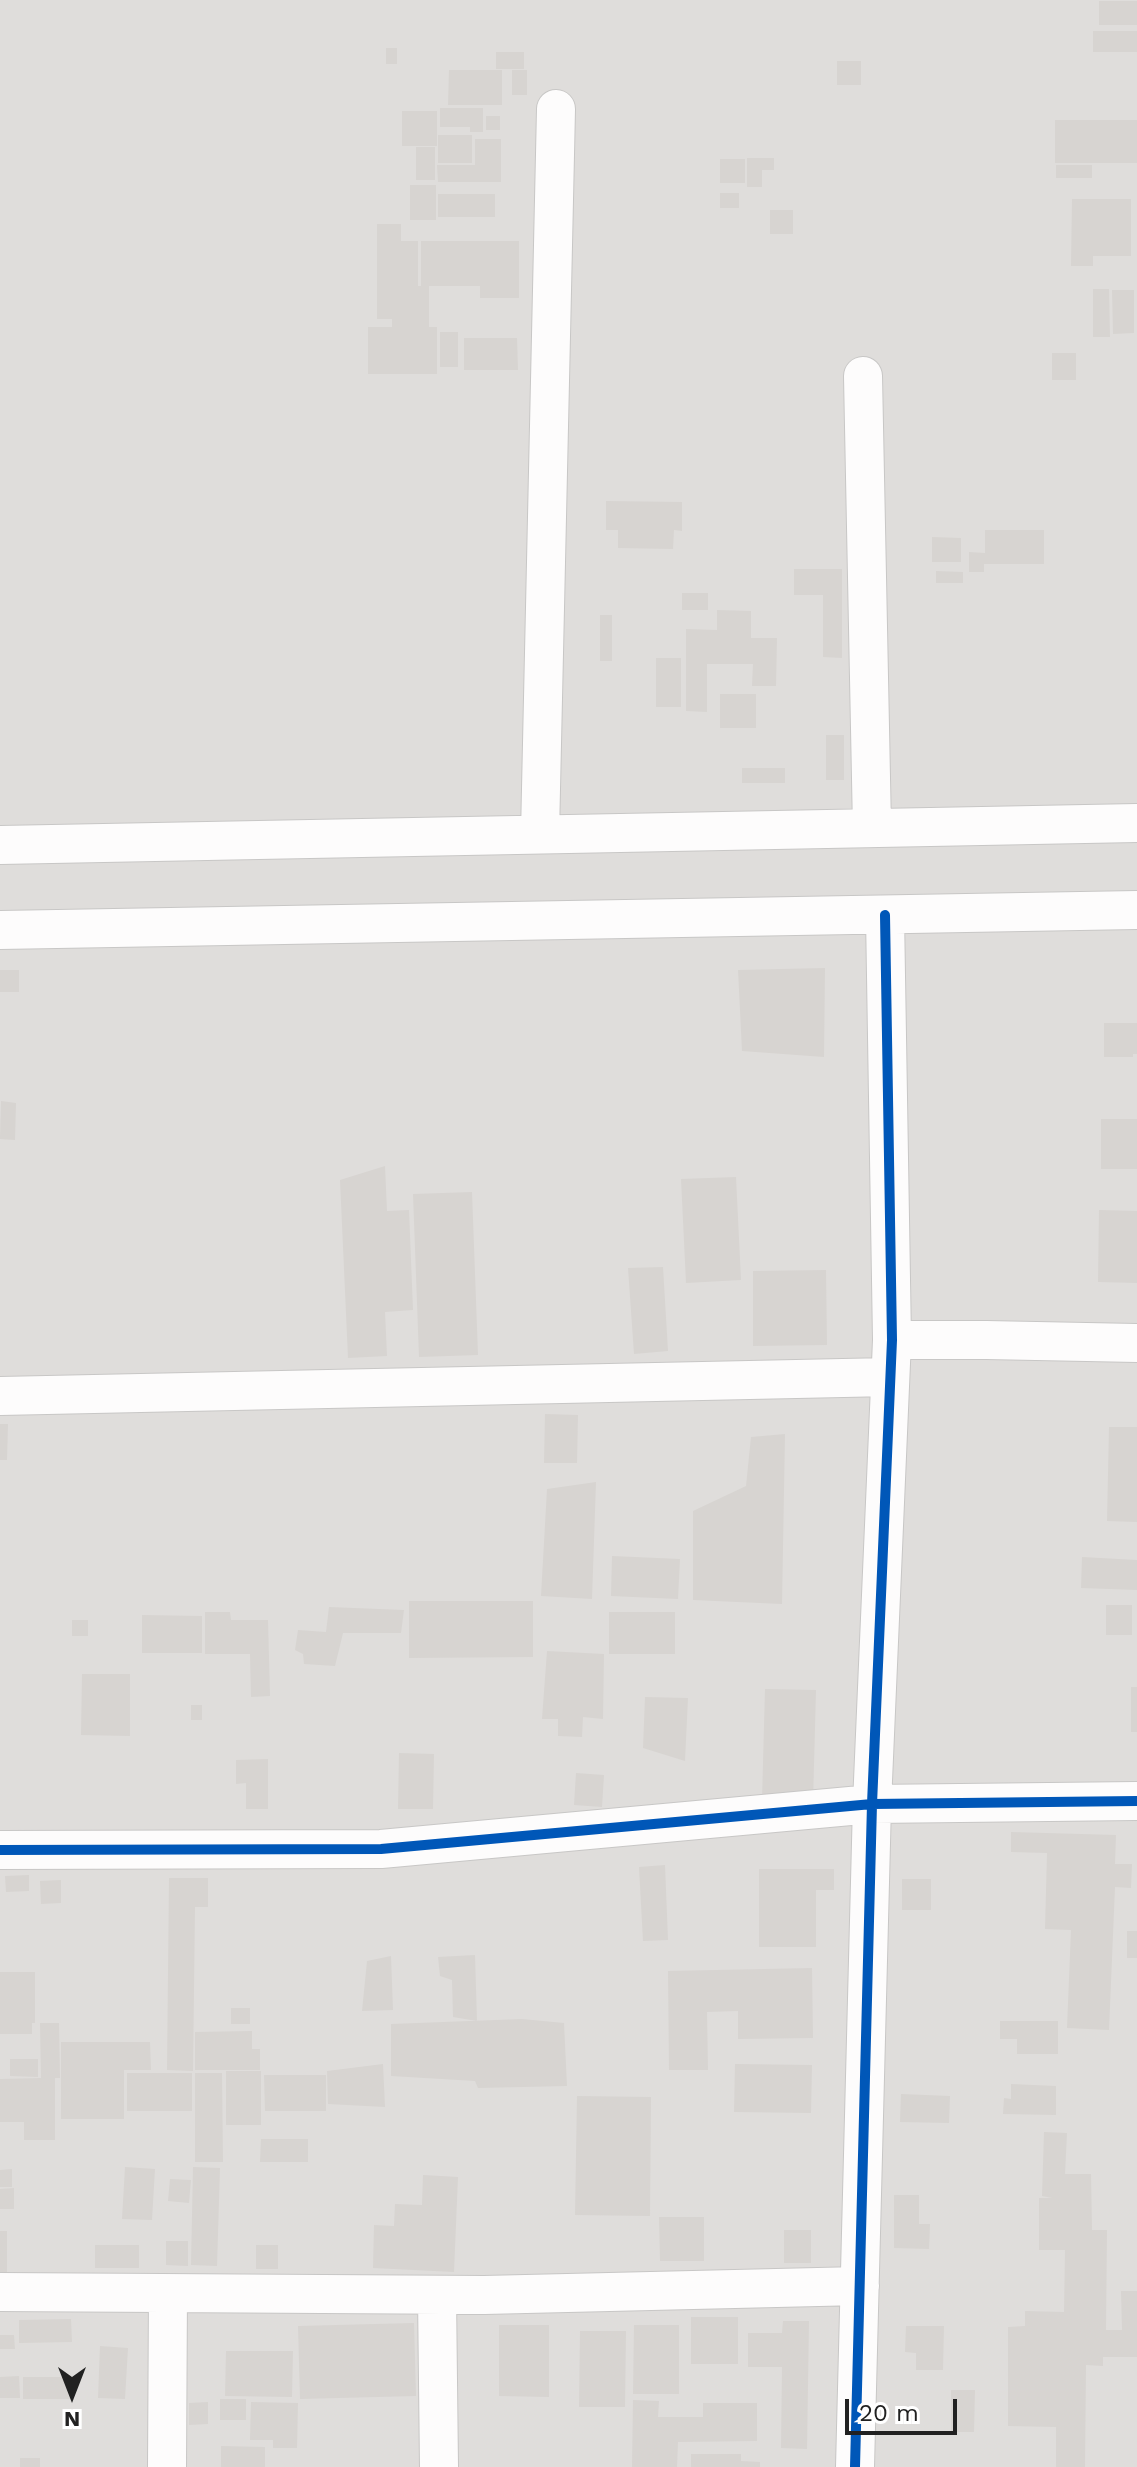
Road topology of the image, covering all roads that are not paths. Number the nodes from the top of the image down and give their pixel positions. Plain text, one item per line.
1 (556, 109) dead end
2 (863, 376) dead end
3 (1137, 823) edge
4 (872, 828) junction
5 (540, 834) junction
6 (0, 845) edge
7 (1137, 910) edge
8 (885, 915) junction
9 (0, 930) edge
10 (1137, 1343) edge
11 (891, 1359) junction
12 (0, 1396) edge
13 (1137, 1801) edge
14 (872, 1804) junction
15 (0, 1850) edge
16 (860, 2286) junction
17 (0, 2292) edge
18 (168, 2294) junction
19 (437, 2295) junction
20 (167, 2467) edge
21 (439, 2467) edge
22 (855, 2467) edge

1 - 5 street
2 - 4 street
3 - 4 street
4 - 5 street
5 - 6 street
7 - 8 street
8 - 9 street
8 - 11 street
10 - 11 street
11 - 12 street
11 - 14 street
13 - 14 street
14 - 15 street
14 - 16 street
16 - 19 street
16 - 22 street
17 - 18 street
18 - 19 street
18 - 20 street
19 - 21 street

